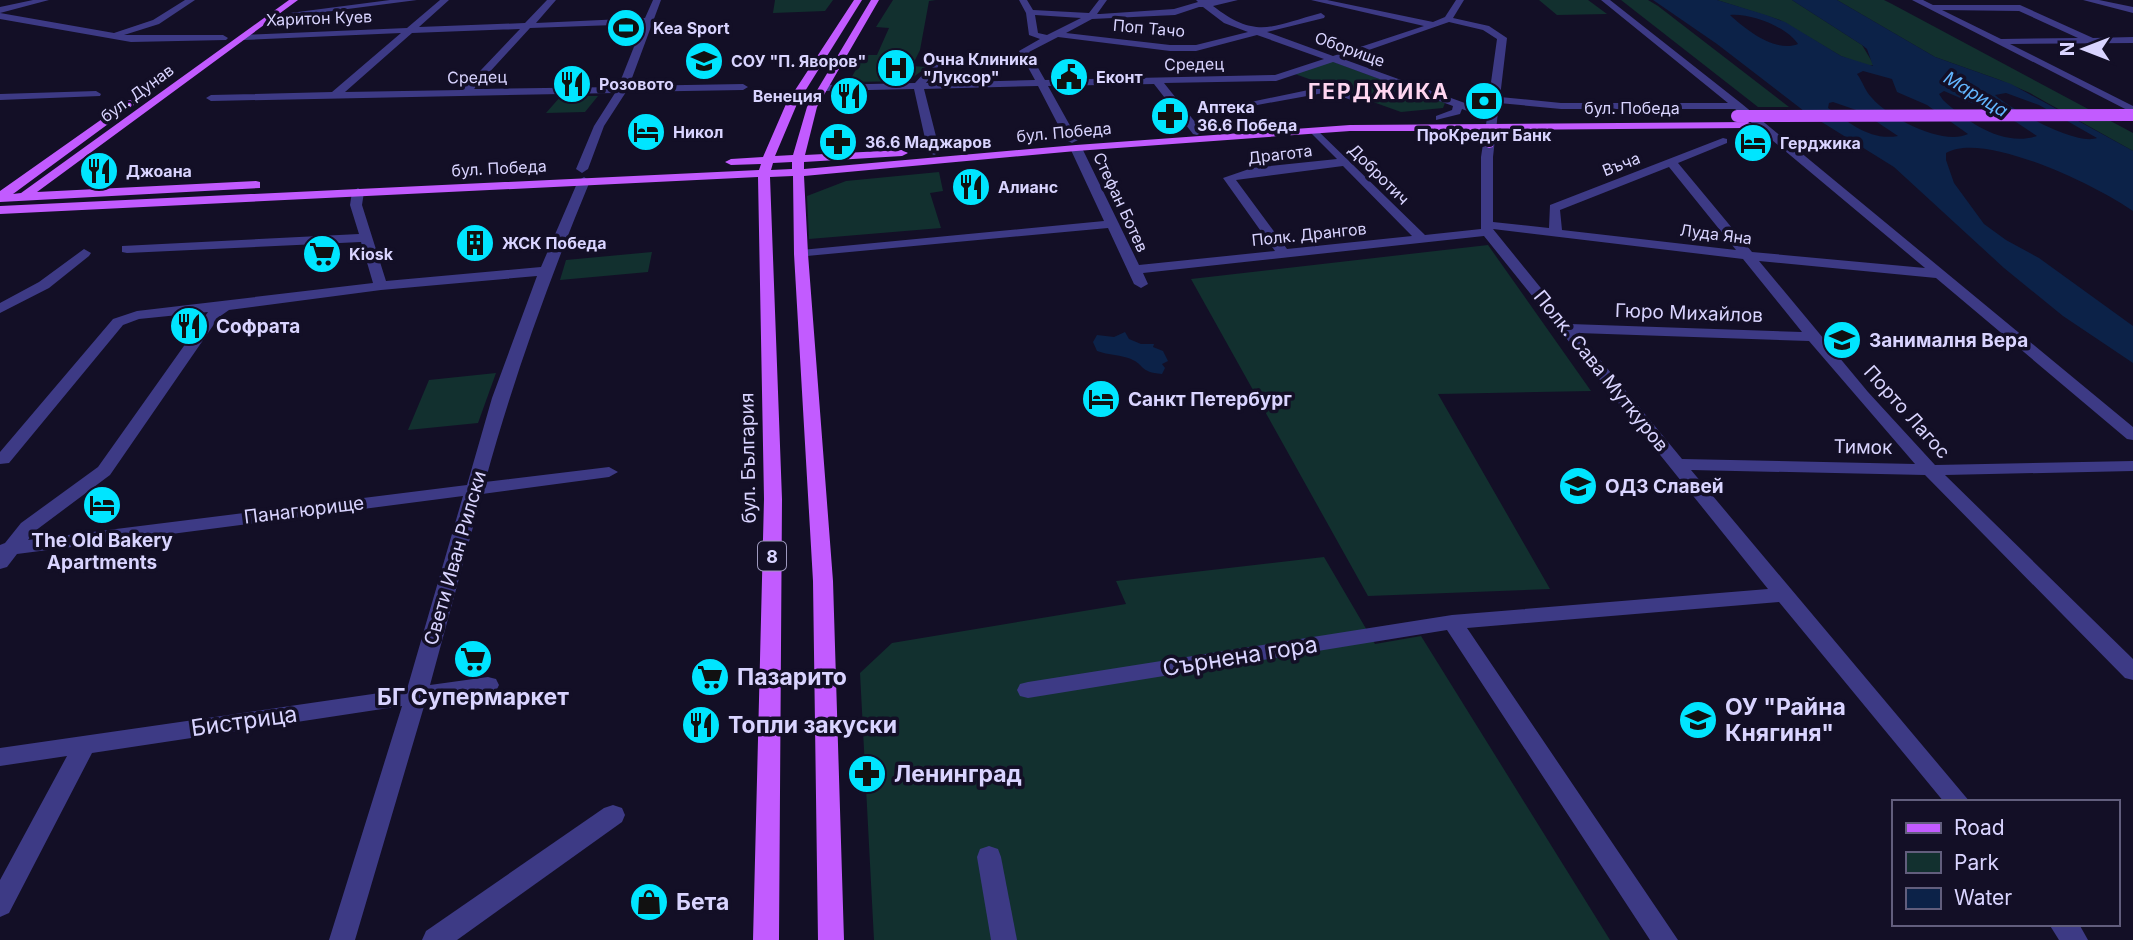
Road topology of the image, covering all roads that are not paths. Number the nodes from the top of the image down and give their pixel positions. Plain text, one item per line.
1 (45, 0) edge
2 (191, 0) edge
3 (293, 0) edge
4 (412, 0) edge
5 (445, 0) edge
6 (552, 0) edge
7 (657, 0) edge
8 (858, 0) edge
9 (875, 0) edge
10 (1023, 0) edge
11 (1103, 0) edge
12 (1234, 0) edge
13 (1315, 0) edge
14 (1460, 0) edge
15 (1605, 0) edge
16 (1916, 0) edge
17 (2087, 0) edge
18 (2104, 1) edge
19 (1202, 2) edge
20 (1932, 8) junction
21 (0, 10) edge
22 (2133, 10) edge
23 (1030, 13) junction
24 (0, 16) edge
25 (271, 16) junction
26 (1091, 16) junction
27 (1321, 16) dead end
28 (1448, 19) junction
29 (648, 21) junction
30 (1434, 25) junction
31 (530, 26) junction
32 (411, 30) junction
33 (1259, 33) junction
34 (238, 34) junction
35 (1050, 36) junction
36 (111, 37) junction
37 (223, 38) junction
38 (1999, 41) junction
39 (2093, 41) junction
40 (2131, 41) edge
41 (1332, 59) junction
42 (935, 64) dead end
43 (1289, 74) junction
44 (1156, 80) junction
45 (1039, 83) junction
46 (918, 86) junction
47 (743, 87) dead end
48 (824, 88) junction
49 (1329, 89) junction
50 (622, 90) junction
51 (465, 93) junction
52 (96, 94) dead end
53 (334, 96) junction
54 (0, 97) edge
55 (211, 98) dead end
56 (1354, 98) dead end
57 (1495, 100) junction
58 (2133, 101) edge
59 (2116, 102) junction
60 (1241, 105) dead end
61 (1459, 105) junction
62 (1738, 111) junction
63 (2133, 113) edge
64 (1442, 121) junction
65 (1493, 121) junction
66 (2133, 125) edge
67 (1315, 131) junction
68 (1197, 132) junction
69 (1723, 141) dead end
70 (1074, 144) junction
71 (1489, 145) junction
72 (934, 152) junction
73 (1345, 162) junction
74 (1671, 162) junction
75 (798, 165) junction
76 (765, 167) junction
77 (583, 175) junction
78 (358, 192) junction
79 (24, 197) junction
80 (1, 206) edge
81 (1112, 224) junction
82 (1488, 228) junction
83 (1556, 233) junction
84 (366, 237) junction
85 (1422, 239) junction
86 (127, 249) dead end
87 (84, 253) dead end
88 (801, 254) junction
89 (1284, 254) junction
90 (1749, 256) junction
91 (546, 271) junction
92 (1940, 274) junction
93 (1137, 277) joint
94 (381, 286) junction
95 (225, 306) junction
96 (0, 309) edge
97 (1565, 328) junction
98 (1812, 337) junction
99 (2133, 435) edge
100 (3, 459) dead end
101 (1676, 464) junction
102 (2133, 466) edge
103 (1930, 470) junction
104 (609, 472) dead end
105 (475, 488) junction
106 (3, 553) edge
107 (1784, 595) junction
108 (1452, 622) junction
109 (2133, 672) edge
110 (488, 685) dead end
111 (1028, 690) dead end
112 (416, 696) junction
113 (85, 744) junction
114 (0, 757) edge
115 (1956, 800) edge
116 (613, 815) dead end
117 (989, 857) dead end
118 (0, 905) edge
119 (2064, 926) edge
120 (342, 940) edge
121 (435, 940) edge
122 (766, 940) edge
123 (831, 940) edge
124 (1004, 940) edge
125 (1665, 940) edge
126 (2075, 940) edge

1 - 21 street
2 - 36 street
3 - 25 main road, бул. Дунав
4 - 25 street
5 - 32 street
6 - 31 street
7 - 29 street, Свети Иван Рилски
8 - 76 main road, бул. България / 8
9 - 48 main road
10 - 23 street
11 - 26 street
12 - 19 street
13 - 30 street
14 - 28 street
15 - 62 street
16 - 20 street
17 - 18 street
18 - 22 street
19 - 26 street
19 - 33 street, Оборище
20 - 38 street
20 - 39 street
23 - 26 street
23 - 35 street
24 - 36 street
25 - 34 main road, бул. Дунав
26 - 35 street
27 - 33 street, Поп Тачо
28 - 30 street, Средец
28 - 57 street
29 - 31 street, Харитон Куев
29 - 50 street, Свети Иван Рилски
30 - 41 street, Средец
31 - 32 street, Харитон Куев
31 - 51 street
32 - 34 street, Харитон Куев
32 - 53 street
33 - 35 street, Поп Тачо
33 - 41 street, Оборище
34 - 37 main road, бул. Дунав
34 - 79 main road, бул. Дунав
35 - 45 street, Стефан Ботев
36 - 37 street
37 - 80 main road, бул. Дунав
38 - 39 street
38 - 59 street
39 - 40 street
41 - 43 street, Средец
41 - 61 street, Оборище
42 - 46 street
43 - 44 street, Средец
43 - 49 street
44 - 45 street, Средец
44 - 68 street
45 - 46 street, Средец
45 - 70 street, Стефан Ботев
46 - 48 street, Средец
46 - 72 street
47 - 50 street, Средец
48 - 75 main road
49 - 56 street
49 - 60 street
50 - 51 street, Средец
50 - 77 street, Свети Иван Рилски
51 - 53 street, Средец
52 - 54 street
53 - 55 street, Средец
57 - 62 street
57 - 65 street
58 - 59 street
59 - 63 street
61 - 64 street
61 - 65 street, Оборище
62 - 63 main road, бул. Победа, bridge
62 - 65 main road, бул. Победа
62 - 92 street
64 - 65 main road, бул. Победа
64 - 67 main road, бул. Победа
64 - 68 main road, бул. Победа
64 - 71 main road
65 - 66 main road, бул. Победа
65 - 71 street
67 - 70 main road, бул. Победа
67 - 73 street, Добротич
68 - 70 main road, бул. Победа
69 - 74 street, Въча
70 - 72 main road, бул. Победа
70 - 75 main road, бул. Победа
70 - 81 street, Стефан Ботев
71 - 82 street
72 - 75 main road, бул. Победа
73 - 85 street, Добротич
73 - 89 street, Драгота
74 - 83 street, Въча
74 - 90 street, Порто Лагос
75 - 76 main road, бул. Победа
75 - 88 main road
76 - 77 main road, бул. Победа
76 - 122 main road, бул. България / 8
77 - 78 main road, бул. Победа
77 - 79 main road, бул. Победа
77 - 91 street, Свети Иван Рилски
78 - 80 main road, бул. Победа
78 - 84 street
79 - 80 main road, бул. Дунав
81 - 88 street
81 - 93 street, Стефан Ботев
82 - 83 street, Луда Яна
82 - 85 street, Полк. Дрангов
82 - 97 street, Полк. Сава Муткуров
83 - 90 street, Луда Яна
84 - 86 street
84 - 94 street
85 - 89 street, Полк. Дрангов
87 - 96 street
88 - 123 main road
89 - 93 street, Полк. Дрангов
90 - 92 street, Луда Яна
90 - 98 street, Порто Лагос
91 - 94 street
91 - 105 street, Свети Иван Рилски
92 - 99 street
94 - 95 street
95 - 100 street
95 - 106 street
97 - 98 street, Гюро Михайлов
97 - 101 street, Полк. Сава Муткуров
98 - 103 street, Порто Лагос
101 - 103 street, Тимок
101 - 107 street, Полк. Сава Муткуров
102 - 103 street, Тимок
103 - 109 street, Порто Лагос
104 - 105 street, Панагюрище
105 - 106 street, Панагюрище
105 - 112 street, Свети Иван Рилски
107 - 108 street, Сърнена гора
107 - 115 street, Полк. Сава Муткуров
108 - 111 street, Сърнена гора
108 - 125 street
110 - 112 street, Бистрица
112 - 113 street, Бистрица
112 - 120 street, Свети Иван Рилски
113 - 114 street, Бистрица
113 - 118 street
116 - 121 street
117 - 124 street
119 - 126 street

